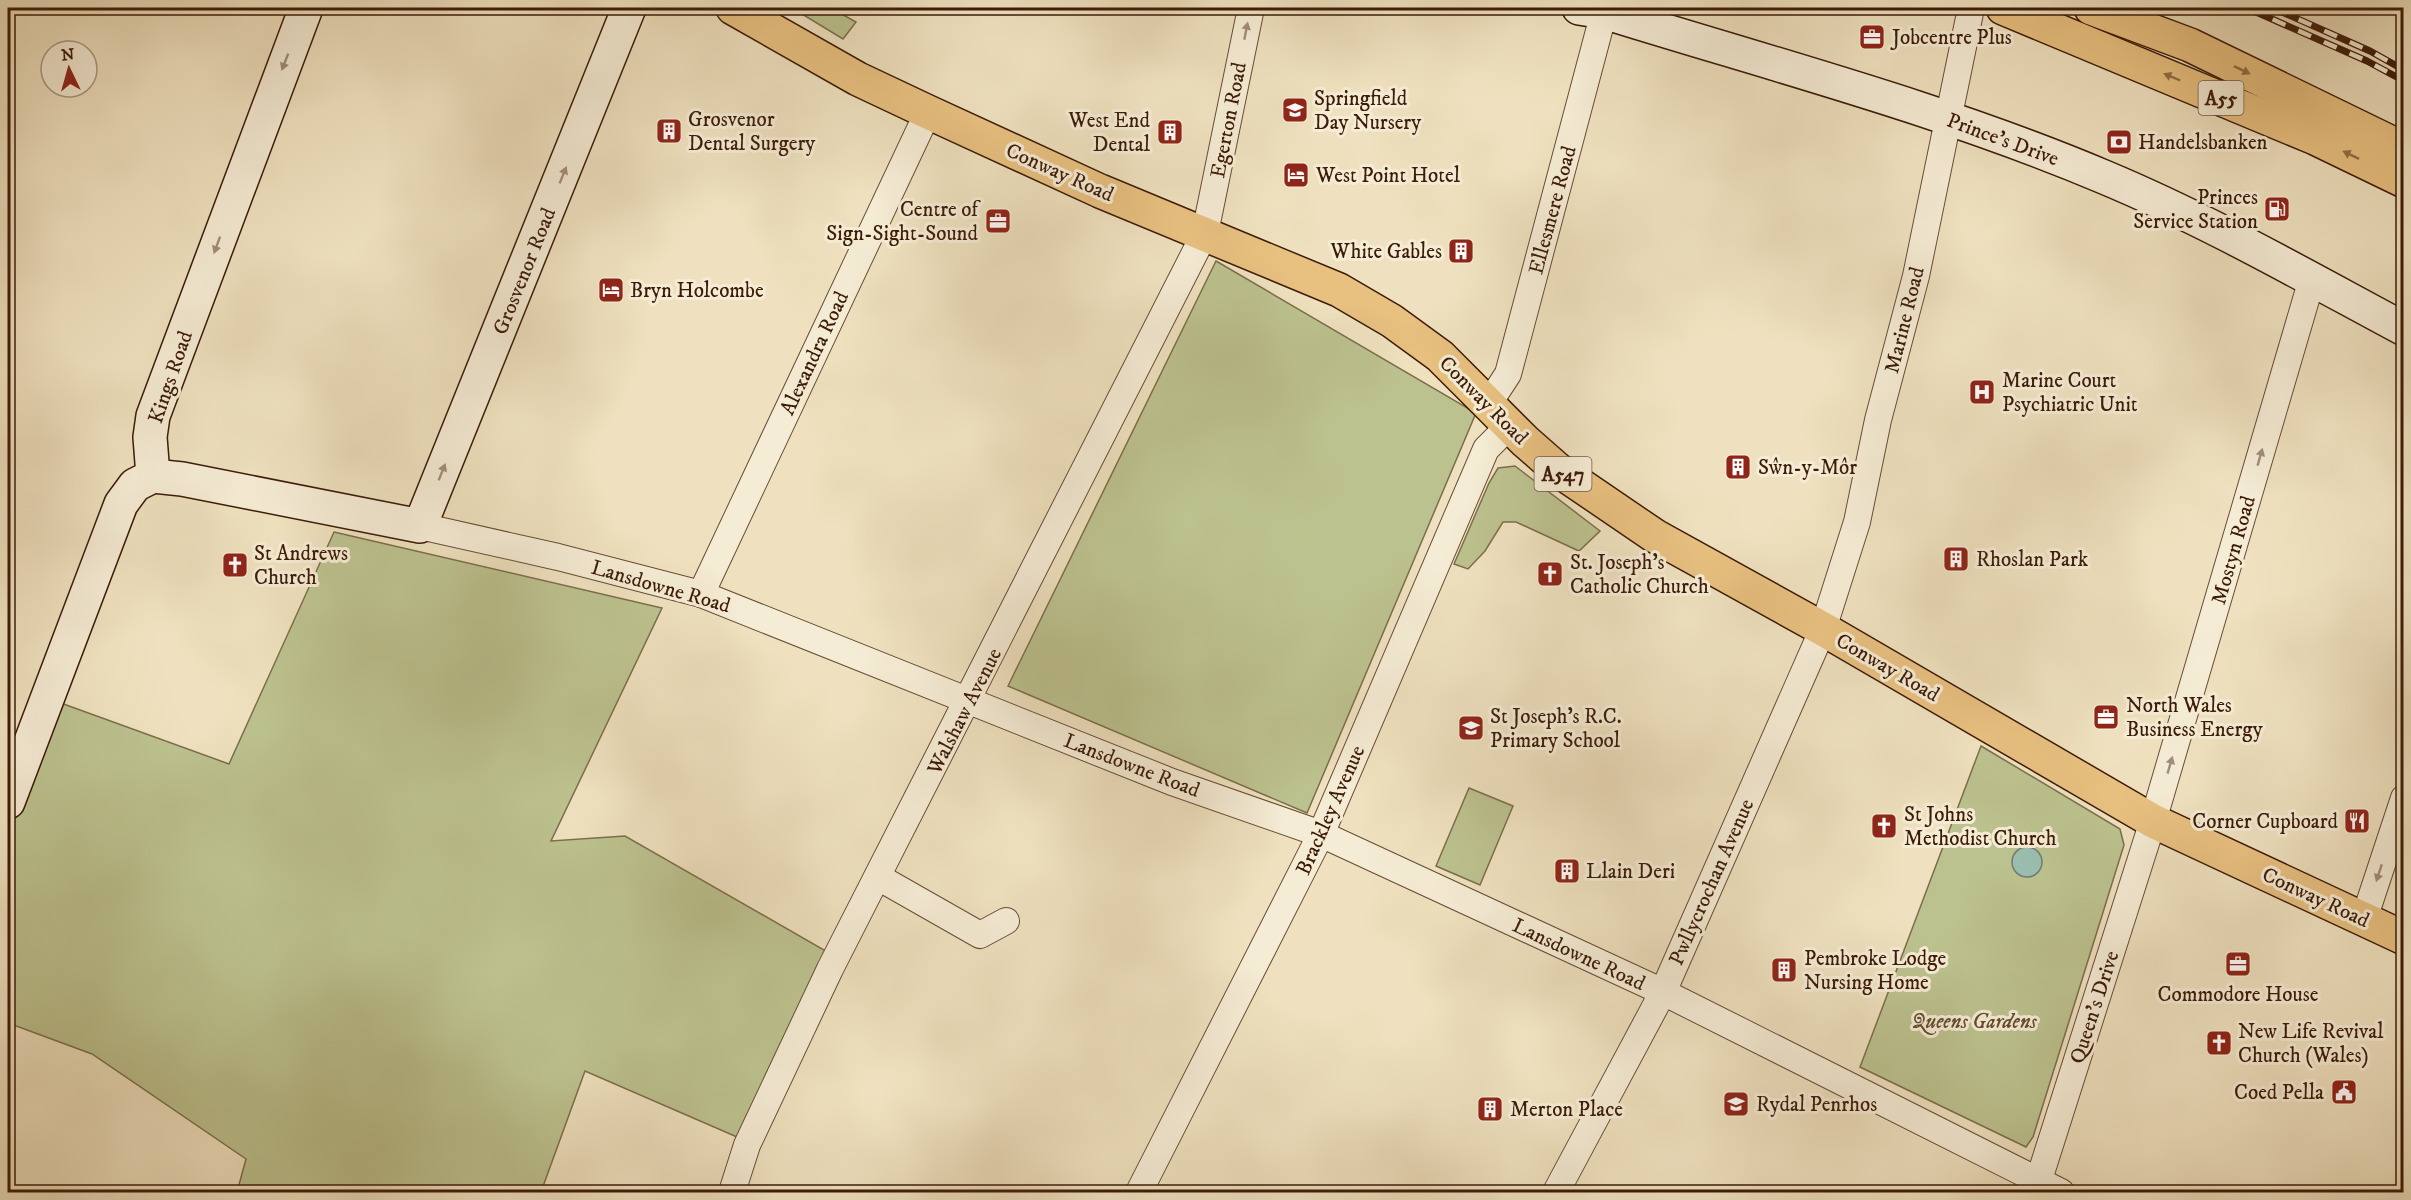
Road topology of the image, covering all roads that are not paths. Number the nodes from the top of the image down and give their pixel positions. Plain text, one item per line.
1 (306, 8) edge
2 (733, 8) edge
3 (1251, 8) edge
4 (1971, 8) edge
5 (2003, 8) edge
6 (2091, 8) edge
7 (630, 10) edge
8 (1592, 10) edge
9 (928, 112) junction
10 (1947, 118) junction
11 (2403, 149) edge
12 (2403, 181) edge
13 (1206, 233) junction
14 (2312, 279) junction
15 (2403, 328) edge
16 (1499, 414) junction
17 (153, 476) junction
18 (420, 526) junction
19 (701, 594) junction
20 (1823, 629) junction
21 (969, 700) junction
22 (2403, 798) edge
23 (8, 802) edge
24 (2153, 821) junction
25 (1321, 834) junction
26 (878, 877) junction
27 (2364, 919) junction
28 (1006, 921) dead end
29 (2403, 938) edge
30 (1663, 992) junction
31 (2045, 1189) edge
32 (732, 1192) edge
33 (1139, 1192) edge
34 (1556, 1192) edge

1 -> 17 main road, Kings Road
2 - 9 main road, Conway Road / A547
13 -> 3 street, Egerton Road
4 - 10 street, Marine Road
12 -> 5 main road, A55
6 -> 11 main road, A55
18 -> 7 main road, Grosvenor Road
8 - 10 main road, Prince's Drive
8 - 16 street, Ellesmere Road
9 - 13 main road, Conway Road / A547
9 - 19 street, Alexandra Road
10 - 14 main road, Prince's Drive
10 - 20 street, Marine Road
13 - 16 main road, Conway Road / A547
13 - 21 street, Walshaw Avenue
14 - 15 main road, Prince's Drive
24 -> 14 street, Mostyn Road
16 - 20 main road, Conway Road / A547
16 - 25 street, Brackley Avenue
17 - 18 main road, Lansdowne Road
17 - 23 main road
18 - 19 street, Lansdowne Road
19 - 21 street, Lansdowne Road
20 - 24 main road, Conway Road / A547
20 - 30 street, Pwllycrochan Avenue
21 - 25 street, Lansdowne Road
21 - 26 street, Walshaw Avenue
22 -> 27 street
24 - 27 main road, Conway Road / A547
24 - 31 street, Queen's Drive
25 - 30 street, Lansdowne Road
25 - 33 street, Brackley Avenue
26 - 28 street
26 - 32 street, Walshaw Avenue
27 - 29 main road, Conway Road / A547
30 - 31 street, Lansdowne Road
30 - 34 street, Pwllycrochan Avenue

